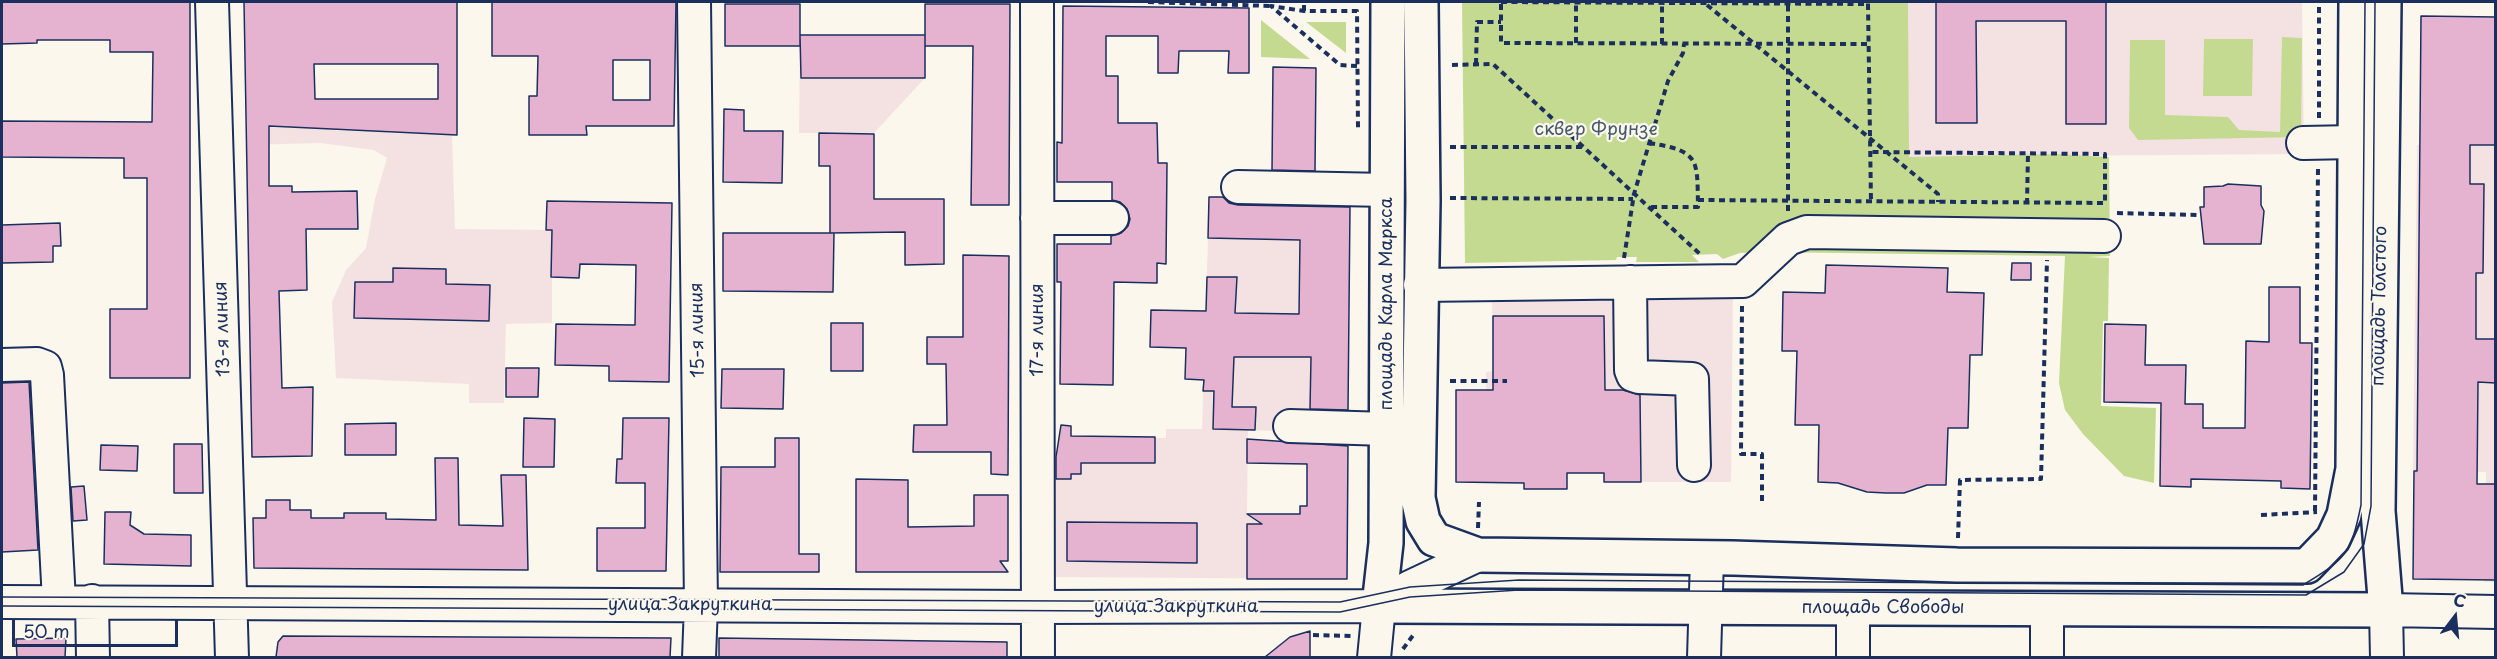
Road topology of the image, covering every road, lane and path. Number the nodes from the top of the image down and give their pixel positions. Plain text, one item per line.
1 (212, 2) edge
2 (694, 2) edge
3 (1037, 2) edge
4 (1148, 2) edge
5 (1304, 2) edge
6 (1388, 2) edge
7 (1421, 2) edge
8 (2319, 2) edge
9 (2356, 2) edge
10 (2384, 2) edge
11 (1501, 3) edge
12 (1576, 3) edge
13 (1662, 3) edge
14 (1788, 3) edge
15 (1868, 3) edge
16 (1707, 4) junction
17 (1271, 6) junction
18 (1304, 11) junction
19 (1501, 22) junction
20 (1576, 43) junction
21 (1662, 44) junction
22 (1684, 44) junction
23 (1755, 44) junction
24 (1788, 44) junction
25 (1868, 44) junction
26 (1357, 53) dead end
27 (1452, 64) dead end
28 (1476, 64) junction
29 (1356, 66) dead end
30 (1788, 71) junction
31 (1870, 139) junction
32 (2354, 142) junction
33 (1650, 143) junction
34 (2311, 143) junction
35 (1450, 147) dead end
36 (1583, 147) junction
37 (1870, 152) junction
38 (1886, 152) junction
39 (2028, 153) junction
40 (1238, 187) dead end
41 (1387, 190) junction
42 (1634, 196) junction
43 (1450, 198) dead end
44 (1698, 200) junction
45 (1788, 201) junction
46 (1871, 201) junction
47 (1938, 202) junction
48 (2027, 203) junction
49 (1649, 207) junction
50 (2200, 215) dead end
51 (1037, 218) junction
52 (1112, 218) dead end
53 (2107, 224) joint
54 (1871, 233) junction
55 (2037, 235) junction
56 (1788, 239) junction
57 (1736, 281) junction
58 (1625, 283) junction
59 (1420, 285) junction
60 (2, 365) edge
61 (1450, 381) dead end
62 (1507, 381) dead end
63 (1290, 426) dead end
64 (1387, 429) junction
65 (1694, 465) dead end
66 (1479, 502) dead end
67 (1762, 503) dead end
68 (2330, 511) junction
69 (2261, 515) dead end
70 (1958, 538) dead end
71 (1478, 544) junction
72 (1707, 558) junction
73 (2307, 566) junction
74 (59, 601) junction
75 (92, 601) junction
76 (2, 602) edge
77 (232, 602) junction
78 (701, 605) junction
79 (1379, 606) junction
80 (1705, 606) junction
81 (1038, 607) junction
82 (1853, 608) junction
83 (2047, 609) junction
84 (2386, 610) junction
85 (2496, 612) edge
86 (1423, 634) dead end
87 (93, 657) edge
88 (232, 657) edge
89 (699, 657) edge
90 (1038, 657) edge
91 (1374, 657) edge
92 (1398, 657) edge
93 (1704, 657) edge
94 (1853, 657) edge
95 (2047, 657) edge
96 (2387, 657) edge

1 - 77 street, 13-я линия
2 - 78 street, 15-я линия
3 - 51 street, 17-я линия
4 - 17 path
5 - 18 path
6 - 41 main road, площадь Карла Маркса
7 - 59 main road, площадь Карла Маркса
8 - 34 path
9 - 32 main road, площадь Толстого
10 - 84 main road, площадь Толстого
11 - 12 path
11 - 19 path
12 - 13 path
12 - 20 path
13 - 16 path
13 - 21 path
14 - 15 path
14 - 16 path
14 - 24 path
15 - 25 path
16 - 23 path
17 - 18 path
17 - 29 path
18 - 26 path
19 - 20 path
19 - 28 path
20 - 21 path
21 - 22 path
22 - 23 path
22 - 33 path
23 - 24 path
23 - 30 path
24 - 25 path
24 - 30 path
25 - 31 path
27 - 28 path
28 - 36 path
30 - 31 path
30 - 45 path
31 - 37 path
31 - 38 path
32 - 34 street
32 - 68 main road, площадь Толстого
33 - 42 path
33 - 44 path
34 - 68 path
35 - 36 path
36 - 42 path
37 - 38 path
37 - 46 path
38 - 39 path
38 - 47 path
39 - 48 path
39 - 48 path
40 - 41 street
41 - 64 main road, площадь Карла Маркса
42 - 43 path
42 - 49 path
42 - 58 path
44 - 45 path
44 - 49 path
45 - 46 path
45 - 56 path
46 - 47 path
46 - 54 path
47 - 48 path
48 - 55 path
49 - 57 path
50 - 53 path
51 - 52 street
51 - 81 street, 17-я линия
53 - 55 street
54 - 55 street
54 - 56 street
55 - 70 path
56 - 57 street
57 - 58 street
57 - 67 path
58 - 59 street
58 - 65 street
59 - 71 main road, площадь Карла Маркса
60 - 74 street
61 - 62 path
63 - 64 street
64 - 79 main road, площадь Карла Маркса
66 - 71 path
68 - 69 path
68 - 73 main road, площадь Толстого
71 - 72 main road
71 - 79 street
72 - 73 main road
72 - 80 street
73 - 84 main road
74 - 75 street, улица Закруткина
74 - 76 street, улица Закруткина
75 - 77 street, улица Закруткина
75 - 87 street
77 - 78 street, улица Закруткина
77 - 88 street, 13-я линия
78 - 81 street, улица Закруткина
78 - 89 street, 15-я линия
79 - 80 main road, площадь Свободы
79 - 81 street, улица Закруткина
79 - 91 street
80 - 82 main road, площадь Свободы
80 - 93 street
81 - 90 street, 17-я линия
82 - 83 main road, площадь Свободы
82 - 94 street
83 - 84 main road, площадь Свободы
83 - 95 street
84 - 85 street
84 - 96 street
86 - 92 path

